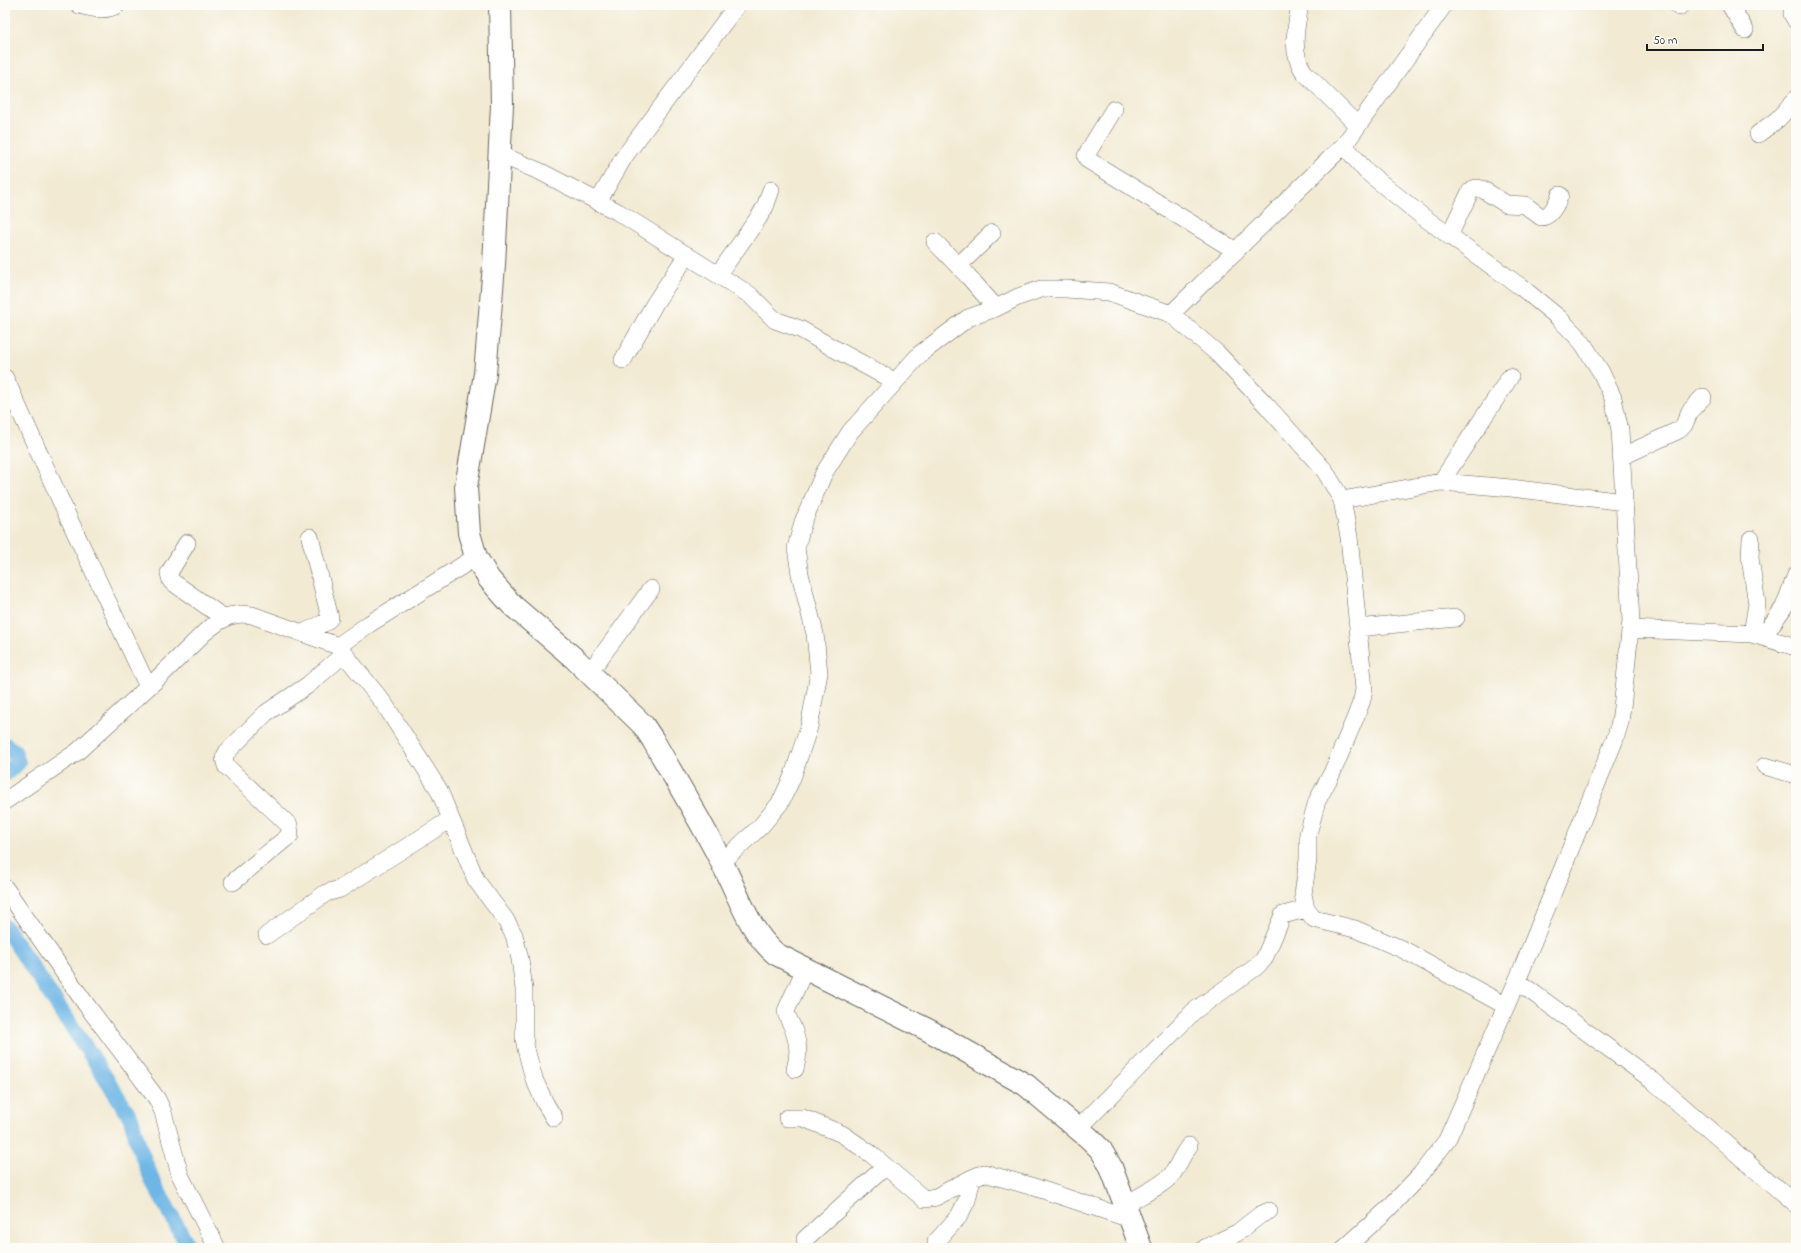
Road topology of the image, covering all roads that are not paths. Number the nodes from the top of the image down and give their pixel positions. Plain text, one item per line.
1 (79, 5) edge
2 (117, 5) edge
3 (500, 5) edge
4 (737, 5) edge
5 (1300, 5) edge
6 (1444, 5) edge
7 (1730, 5) edge
8 (1793, 5) edge
9 (1796, 21) edge
10 (1745, 30) dead end
11 (1796, 99) edge
12 (1114, 109) dead end
13 (1358, 126) junction
14 (1758, 134) dead end
15 (1344, 145) junction
16 (499, 154) junction
17 (771, 190) dead end
18 (1560, 195) dead end
19 (598, 202) junction
20 (992, 233) dead end
21 (1449, 236) junction
22 (935, 242) dead end
23 (1236, 250) junction
24 (687, 255) junction
25 (958, 266) junction
26 (718, 274) junction
27 (996, 308) junction
28 (1171, 314) junction
29 (624, 360) dead end
30 (1510, 377) dead end
31 (5, 378) edge
32 (894, 381) junction
33 (1703, 397) dead end
34 (1622, 457) junction
35 (1441, 482) junction
36 (1342, 500) junction
37 (1624, 502) junction
38 (310, 537) dead end
39 (1751, 539) dead end
40 (187, 543) dead end
41 (476, 557) junction
42 (1796, 575) edge
43 (651, 589) dead end
44 (224, 618) junction
45 (1456, 618) dead end
46 (1358, 628) junction
47 (1630, 629) junction
48 (302, 633) junction
49 (1757, 636) junction
50 (1796, 647) edge
51 (341, 650) junction
52 (589, 673) junction
53 (148, 687) junction
54 (1765, 766) dead end
55 (1796, 776) edge
56 (5, 801) edge
57 (451, 819) junction
58 (722, 862) junction
59 (233, 882) dead end
60 (5, 888) edge
61 (1306, 909) junction
62 (267, 935) dead end
63 (805, 969) junction
64 (1517, 981) junction
65 (1506, 1006) junction
66 (795, 1069) dead end
67 (554, 1118) dead end
68 (787, 1118) dead end
69 (1078, 1129) junction
70 (1189, 1146) dead end
71 (885, 1167) junction
72 (972, 1178) junction
73 (1796, 1205) edge
74 (1128, 1211) junction
75 (1269, 1211) dead end
76 (805, 1239) dead end
77 (936, 1242) dead end
78 (218, 1248) edge
79 (1142, 1248) edge
80 (1205, 1248) edge
81 (1345, 1248) edge

1 - 2 street
3 - 16 street
4 - 19 street
5 - 13 street
6 - 13 street
7 - 10 street
8 - 9 street
11 - 14 street
12 - 23 street
13 - 15 street
15 - 21 street
15 - 23 street
16 - 19 street
16 - 41 street
17 - 26 street
18 - 21 street
19 - 24 street
20 - 25 street
21 - 34 street
22 - 25 street
23 - 28 street
24 - 26 street
24 - 29 street
25 - 27 street
26 - 32 street
27 - 28 street
27 - 32 street
28 - 36 street
30 - 35 street
31 - 53 street
32 - 58 street
33 - 34 street
34 - 37 street
35 - 36 street
35 - 37 street
36 - 46 street
37 - 47 street
38 - 48 street
39 - 49 street
40 - 44 street
41 - 51 street
41 - 52 street
42 - 49 street
43 - 52 street
44 - 48 street
44 - 53 street
45 - 46 street
46 - 61 street
47 - 49 street
47 - 64 street
48 - 51 street
49 - 50 street
51 - 57 street
51 - 59 street
52 - 58 street
53 - 56 street
54 - 55 street
57 - 62 street
57 - 67 street
58 - 63 street
60 - 78 street
61 - 65 street
61 - 69 street
63 - 66 street
63 - 69 street
64 - 65 street
64 - 73 street
65 - 81 street
68 - 71 street
69 - 74 street
70 - 74 street
71 - 72 street
71 - 76 street
72 - 74 street
72 - 77 street
74 - 79 street
75 - 80 street

